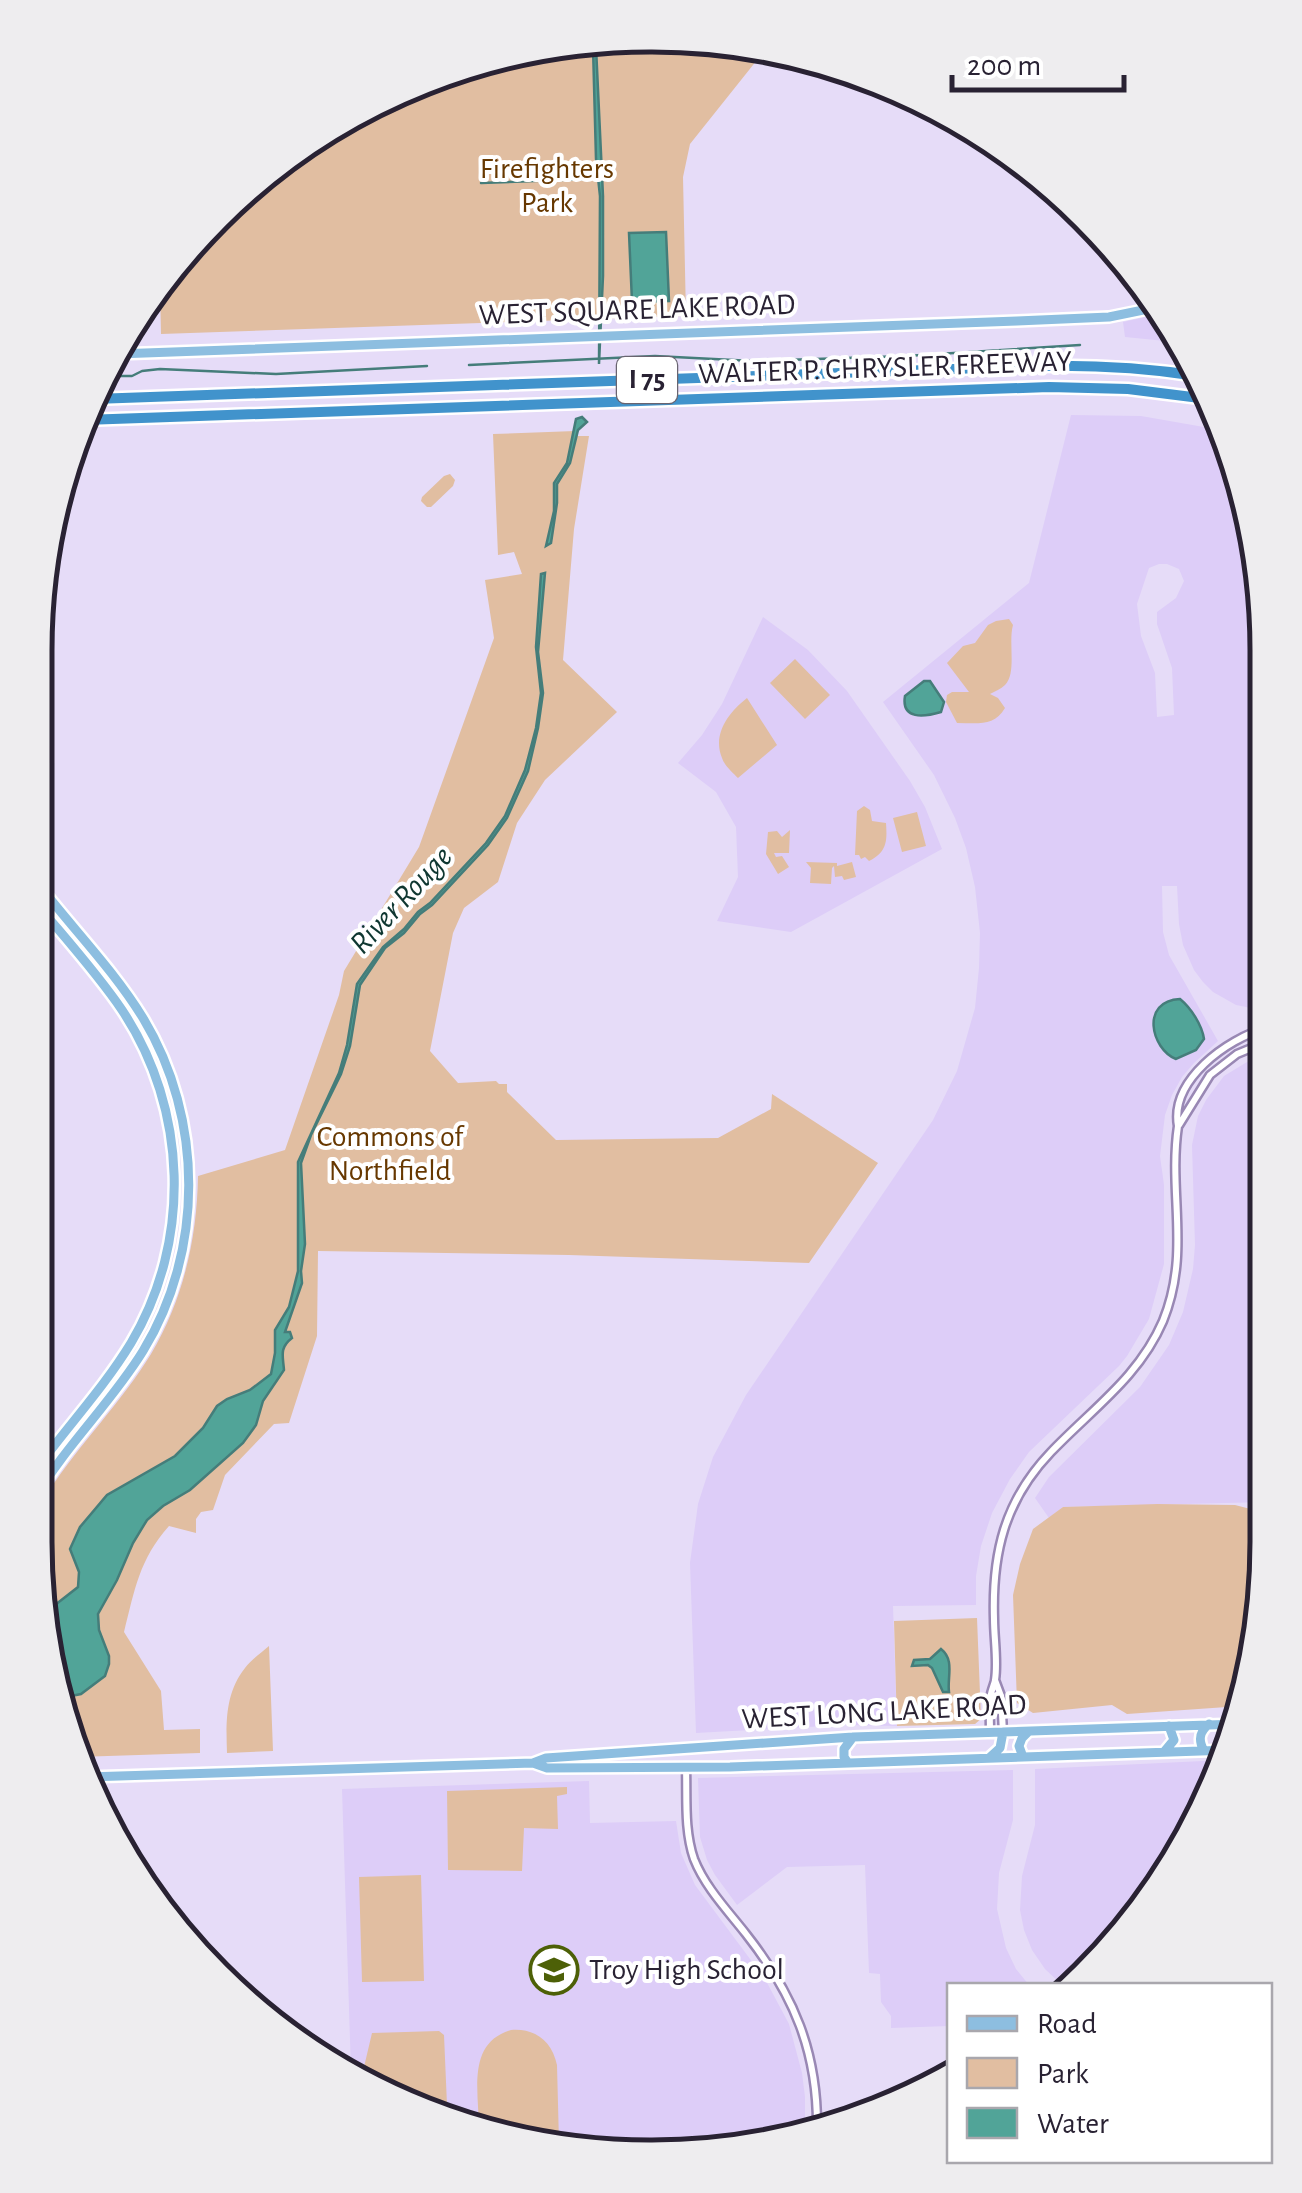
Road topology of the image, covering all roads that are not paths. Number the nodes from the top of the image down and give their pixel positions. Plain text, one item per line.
1 (1143, 310) edge
2 (132, 353) edge
3 (1181, 374) edge
4 (1193, 397) edge
5 (108, 399) edge
6 (99, 419) edge
7 (52, 900) edge
8 (52, 923) edge
9 (1250, 1034) edge
10 (1250, 1048) edge
11 (1188, 1085) junction
12 (1198, 1091) junction
13 (1178, 1126) junction
14 (52, 1449) edge
15 (52, 1472) edge
16 (995, 1680) junction
17 (1209, 1724) junction
18 (1221, 1724) edge
19 (1170, 1726) junction
20 (1030, 1730) junction
21 (990, 1732) junction
22 (1003, 1732) junction
23 (852, 1737) junction
24 (816, 1748) junction
25 (1204, 1751) junction
26 (1212, 1751) edge
27 (1164, 1752) junction
28 (599, 1755) junction
29 (1023, 1757) junction
30 (989, 1758) junction
31 (533, 1763) junction
32 (848, 1763) junction
33 (805, 1764) junction
34 (686, 1768) junction
35 (596, 1769) junction
36 (100, 1777) edge
37 (818, 2117) edge

1 - 2 main road, WEST SQUARE LAKE ROAD
3 - 5 highway, WALTER P. CHRYSLER FREEWAY / I 75
4 - 6 highway, WALTER P. CHRYSLER FREEWAY / I 75
7 - 15 main road
8 - 14 main road
9 - 11 street
10 - 12 street
11 - 12 street
11 - 13 street
12 - 13 street
13 - 16 street
16 - 21 street
16 - 22 street
17 - 18 main road, WEST LONG LAKE ROAD
17 - 19 main road, WEST LONG LAKE ROAD
17 - 25 main road
19 - 20 main road, WEST LONG LAKE ROAD
19 - 27 main road
20 - 22 main road, WEST LONG LAKE ROAD
20 - 29 main road
21 - 22 main road, WEST LONG LAKE ROAD
21 - 23 main road, WEST LONG LAKE ROAD
22 - 30 main road
23 - 24 main road, WEST LONG LAKE ROAD
23 - 32 main road
24 - 28 main road, WEST LONG LAKE ROAD
24 - 33 main road
25 - 26 main road, WEST LONG LAKE ROAD
25 - 27 main road, WEST LONG LAKE ROAD
27 - 29 main road, WEST LONG LAKE ROAD
28 - 31 main road, WEST LONG LAKE ROAD
28 - 35 main road
29 - 30 main road, WEST LONG LAKE ROAD
30 - 32 main road, WEST LONG LAKE ROAD
31 - 35 main road, WEST LONG LAKE ROAD
31 - 36 main road, WEST LONG LAKE ROAD
32 - 33 main road, WEST LONG LAKE ROAD
33 - 34 main road, WEST LONG LAKE ROAD
34 - 35 main road, WEST LONG LAKE ROAD
34 - 37 street

